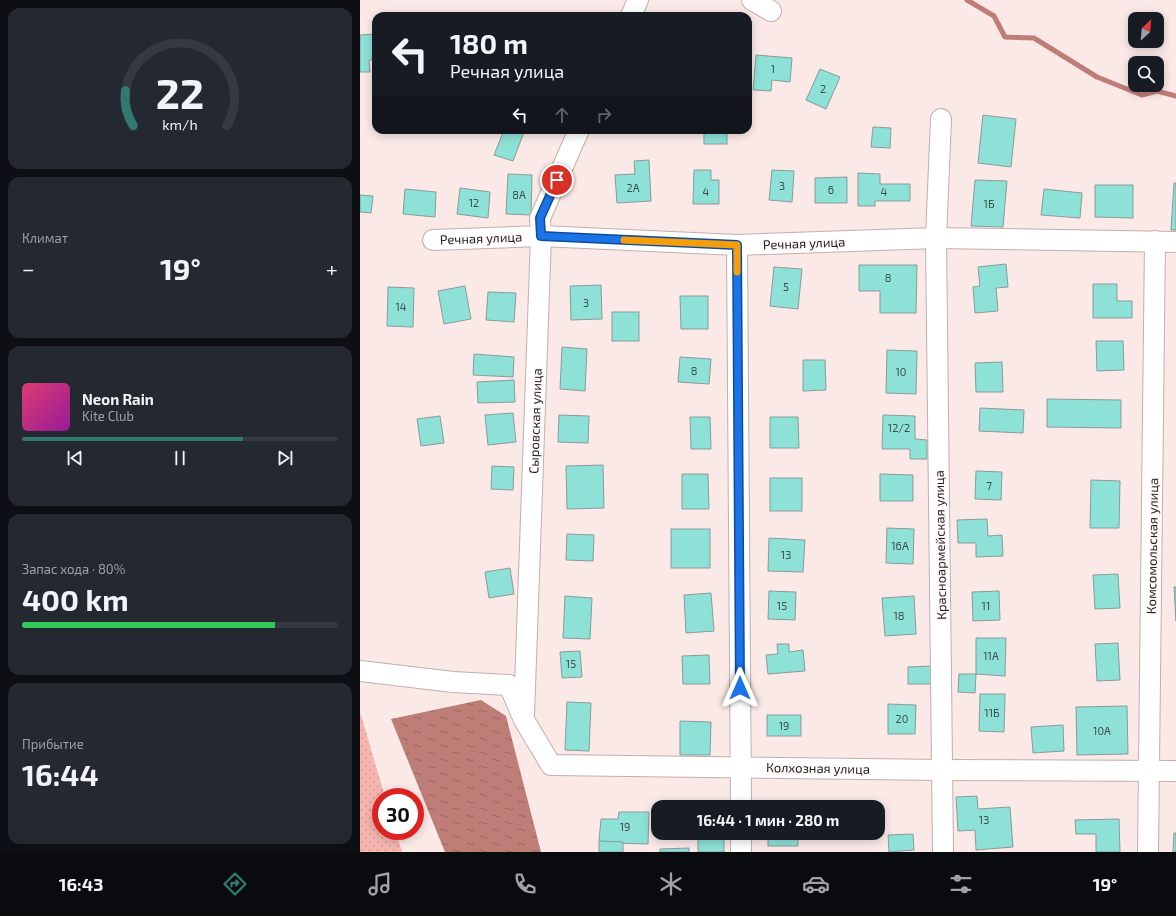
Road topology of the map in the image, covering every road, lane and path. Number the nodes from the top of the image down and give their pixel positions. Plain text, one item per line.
1 (638, 0) edge
2 (752, 0) edge
3 (771, 11) dead end
4 (633, 12) edge
5 (941, 119) dead end
6 (577, 134) edge
7 (541, 236) junction
8 (936, 238) junction
9 (433, 240) dead end
10 (1155, 241) junction
11 (1176, 242) edge
12 (737, 245) junction
13 (360, 671) edge
14 (524, 720) junction
15 (741, 767) junction
16 (943, 770) junction
17 (1149, 770) junction
18 (1176, 770) edge
19 (740, 800) edge
20 (740, 840) edge
21 (740, 852) edge
22 (943, 852) edge
23 (1148, 852) edge

1 - 4 street
2 - 3 street
5 - 8 street, Красноармейская улица
6 - 7 street, Сыровская улица
7 - 9 street, Речная улица
7 - 12 street, Речная улица
7 - 14 street, Сыровская улица
8 - 10 street, Речная улица
8 - 12 street, Речная улица
8 - 16 street, Красноармейская улица
10 - 11 street, Речная улица
10 - 17 street, Комсомольская улица
12 - 15 street
13 - 14 street, Колхозная улица
14 - 15 street, Колхозная улица
15 - 16 street, Колхозная улица
15 - 19 street
16 - 17 street, Колхозная улица
16 - 22 street, Красноармейская улица
17 - 18 street, Колхозная улица
17 - 23 street, Комсомольская улица
20 - 21 street

